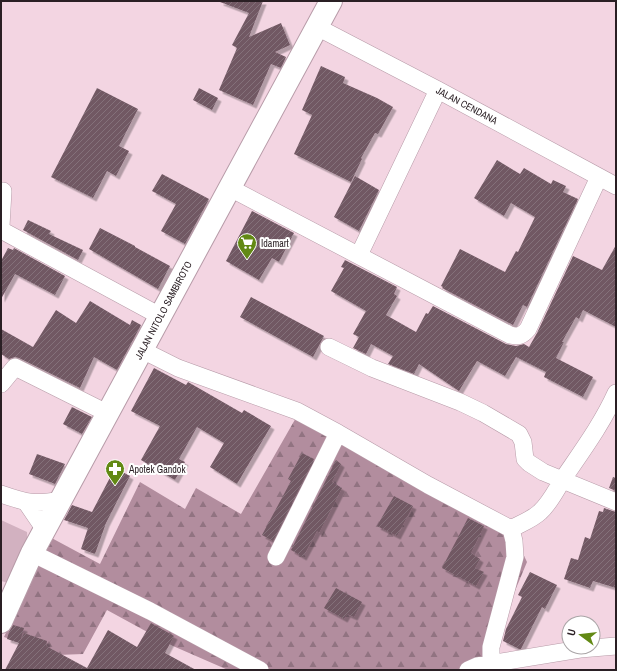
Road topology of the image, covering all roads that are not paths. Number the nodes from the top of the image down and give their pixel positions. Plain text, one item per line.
1 (331, 1) edge
2 (317, 26) junction
3 (438, 90) junction
4 (599, 177) junction
5 (616, 186) edge
6 (230, 188) junction
7 (3, 191) dead end
8 (1, 226) edge
9 (1, 230) edge
10 (359, 255) junction
11 (160, 316) junction
12 (329, 348) dead end
13 (142, 350) junction
14 (1, 384) edge
15 (616, 393) edge
16 (613, 410) edge
17 (107, 414) junction
18 (338, 433) junction
19 (563, 480) junction
20 (1, 494) edge
21 (61, 500) junction
22 (26, 502) junction
23 (616, 502) edge
24 (511, 529) junction
25 (45, 530) junction
26 (32, 553) junction
27 (276, 557) dead end
28 (1, 622) edge
29 (616, 646) edge
30 (491, 667) edge
31 (260, 670) edge
32 (468, 670) edge

1 - 2 street, JALAN NITOLO SAMBIROTO
2 - 3 street, JALAN CENDANA
2 - 6 street, JALAN NITOLO SAMBIROTO
3 - 4 street, JALAN CENDANA
3 - 10 street
4 - 5 street, JALAN CENDANA
4 - 10 street
6 - 10 street
6 - 11 street, JALAN NITOLO SAMBIROTO
7 - 8 street
9 - 11 street
11 - 13 street, JALAN NITOLO SAMBIROTO
12 - 19 street
13 - 17 street, JALAN NITOLO SAMBIROTO
13 - 18 street
14 - 17 street
15 - 16 street
16 - 19 street
17 - 21 street, JALAN NITOLO SAMBIROTO
18 - 24 street
18 - 27 street
19 - 23 street
19 - 24 street
20 - 22 street
21 - 22 street
21 - 25 street, JALAN NITOLO SAMBIROTO
22 - 25 street
24 - 30 street
25 - 26 street, JALAN NITOLO SAMBIROTO
26 - 28 street, JALAN NITOLO SAMBIROTO
26 - 31 street
29 - 30 street
30 - 32 street

